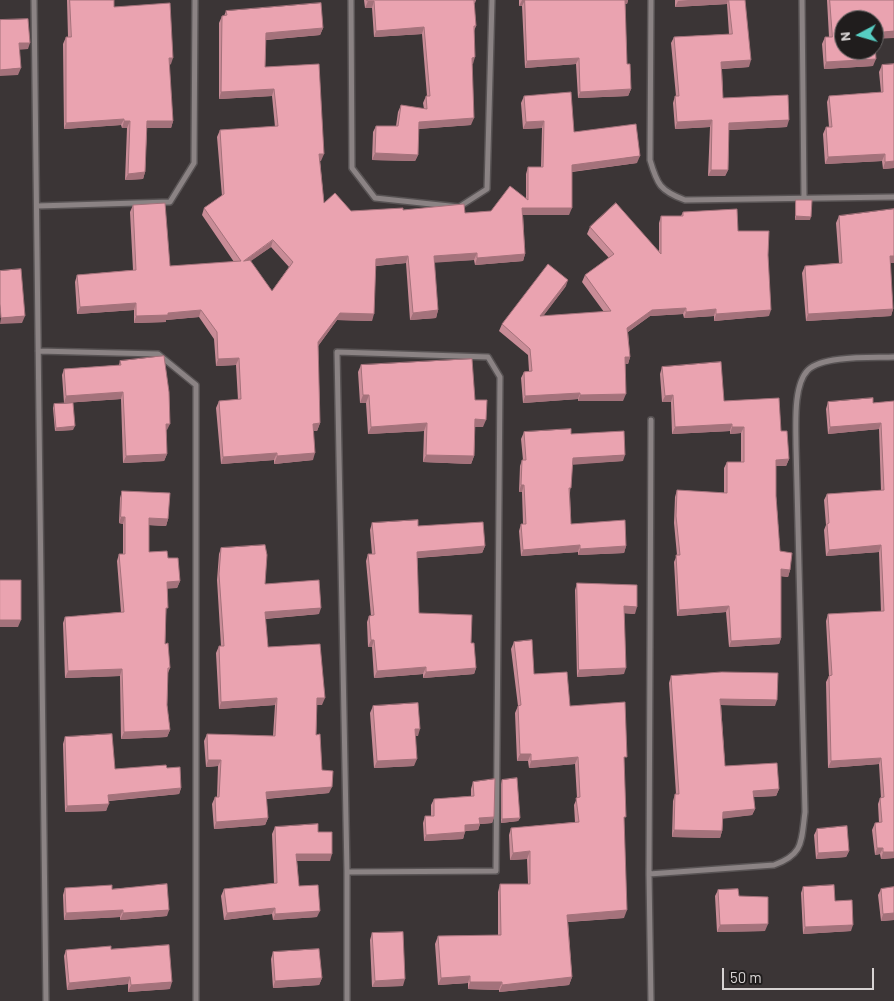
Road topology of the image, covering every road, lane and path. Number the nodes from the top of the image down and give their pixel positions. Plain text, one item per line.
1 (34, 0) edge
2 (195, 0) edge
3 (351, 0) edge
4 (492, 0) edge
5 (651, 0) edge
6 (802, 0) edge
7 (804, 197) junction
8 (894, 197) edge
9 (37, 206) junction
10 (38, 351) junction
11 (894, 357) edge
12 (651, 420) dead end
13 (347, 872) junction
14 (649, 874) junction
15 (46, 1001) edge
16 (196, 1001) edge
17 (346, 1001) edge
18 (651, 1001) edge

1 - 9 street
2 - 9 street
3 - 4 street
5 - 7 street
6 - 7 street
7 - 8 street
9 - 10 street
10 - 15 street
10 - 16 street
11 - 14 street
12 - 14 street
13 - 13 street
13 - 17 street
14 - 18 street

